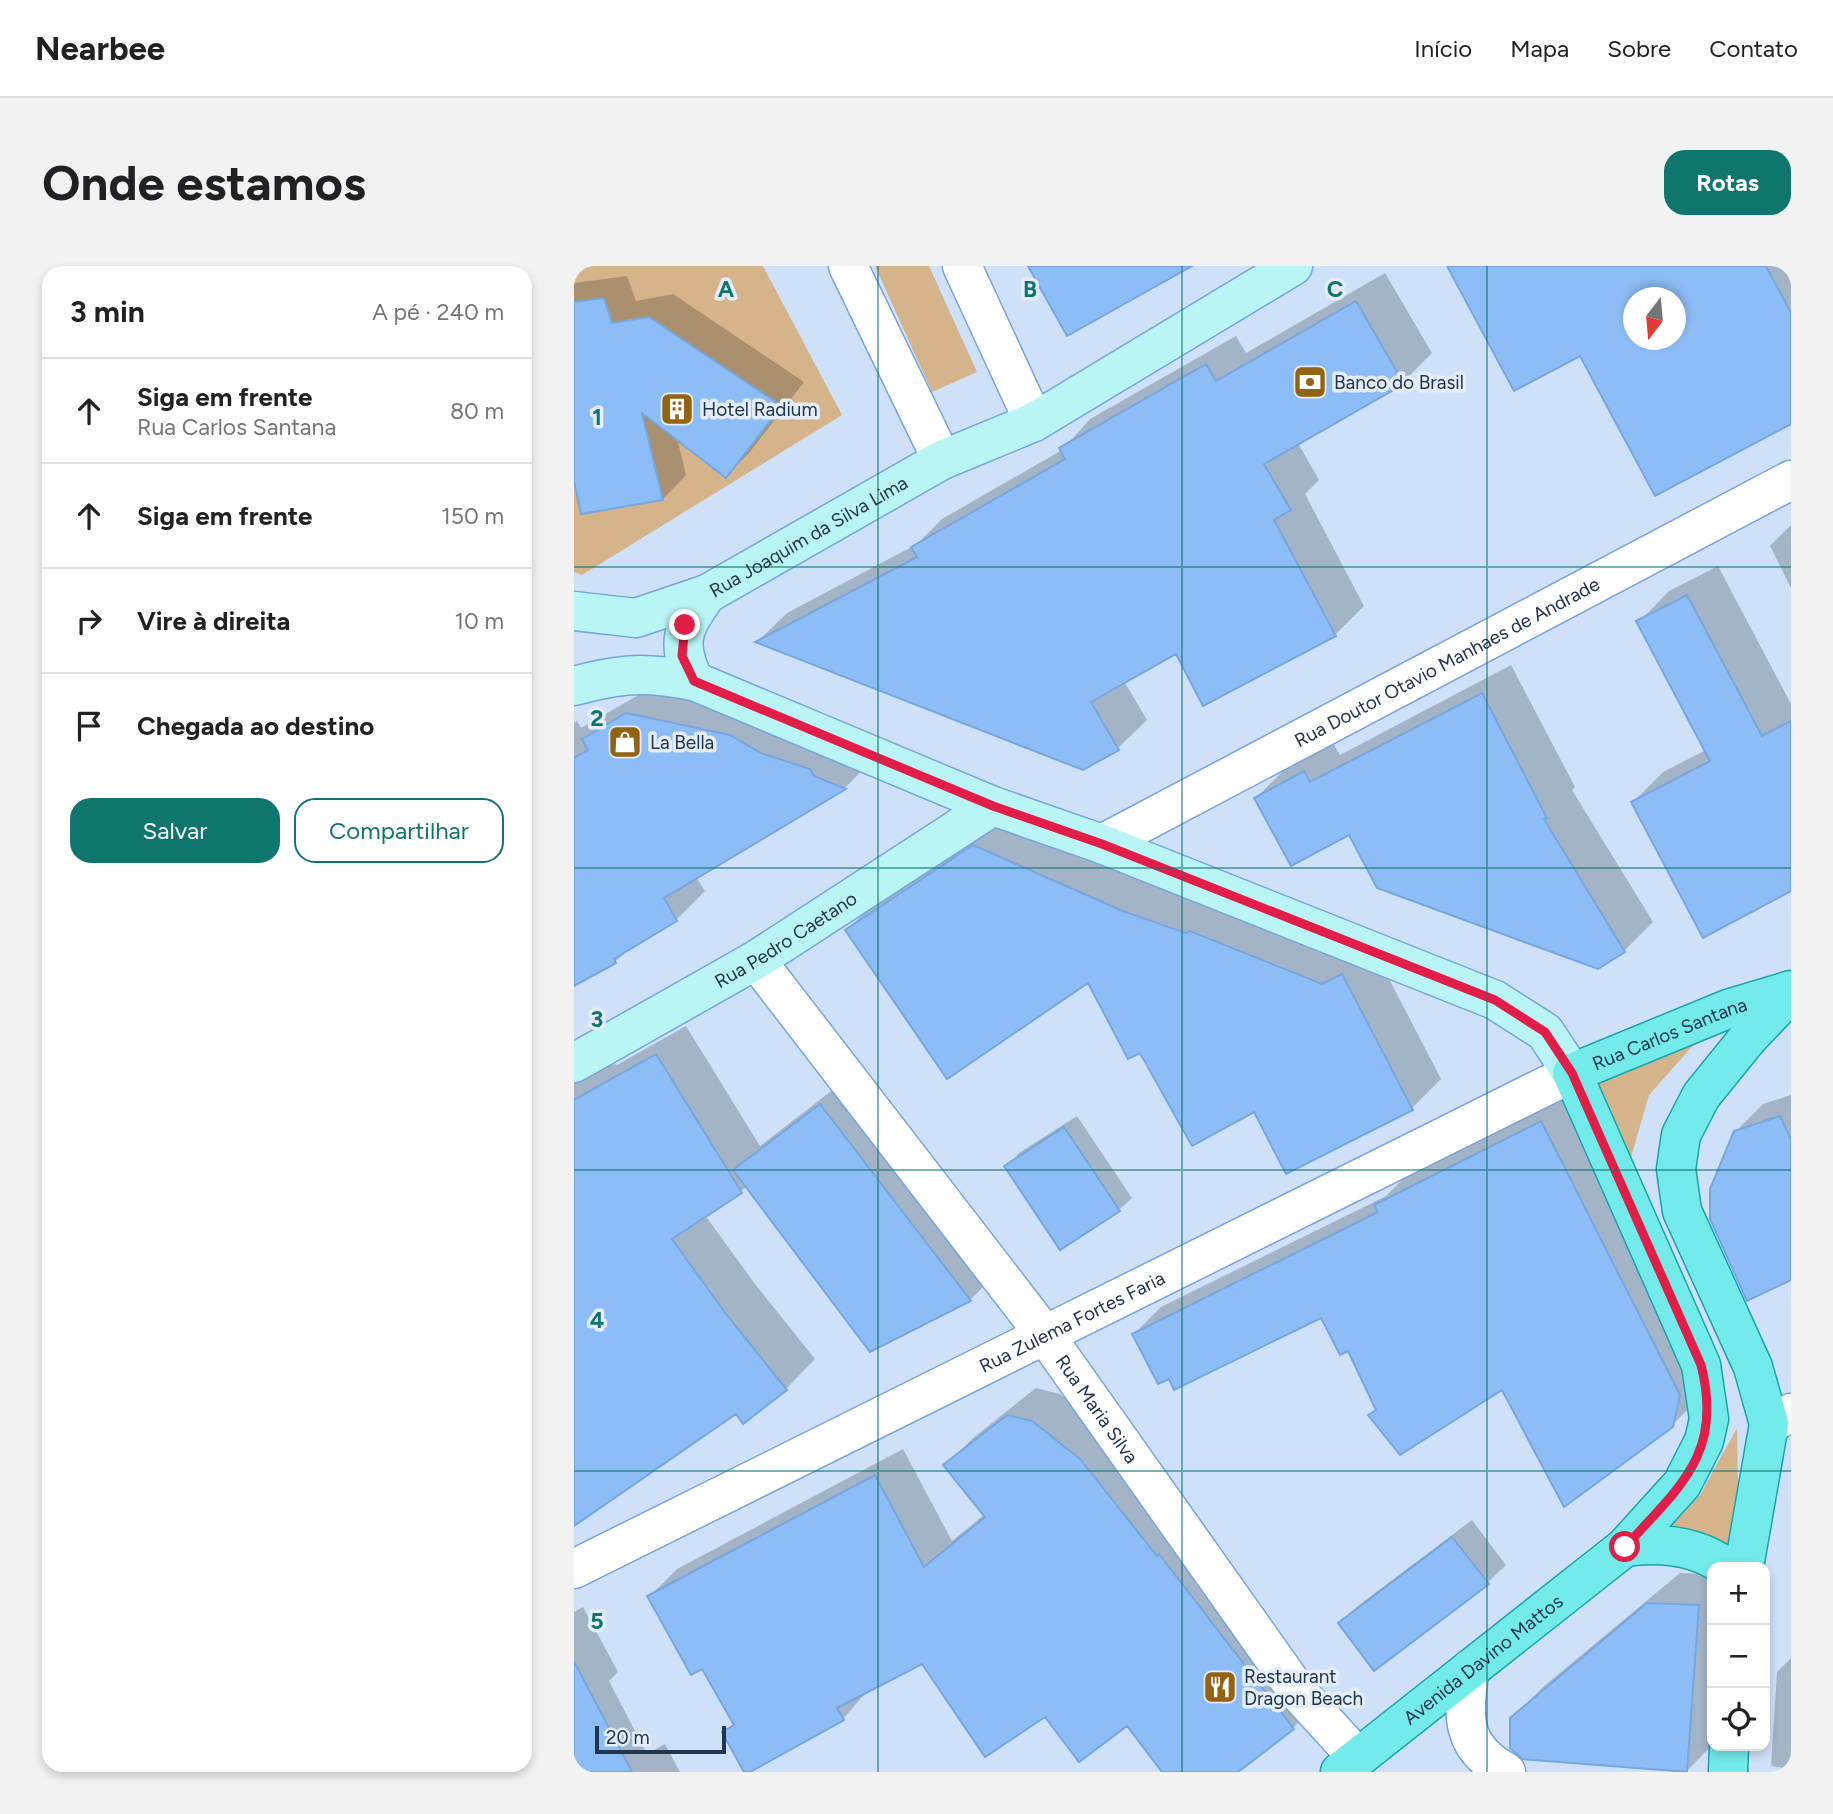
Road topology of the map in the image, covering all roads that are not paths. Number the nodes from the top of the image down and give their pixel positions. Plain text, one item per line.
1 (848, 266) edge
2 (962, 266) edge
3 (1293, 266) edge
4 (1034, 422) junction
5 (942, 460) junction
6 (1791, 480) edge
7 (707, 594) junction
8 (574, 611) edge
9 (694, 681) junction
10 (574, 685) edge
11 (993, 806) junction
12 (1102, 844) junction
13 (756, 960) junction
14 (1791, 992) edge
15 (574, 1063) edge
16 (1572, 1073) junction
17 (1045, 1335) junction
18 (1780, 1418) edge
19 (1625, 1547) junction
20 (1717, 1562) edge
21 (1745, 1562) edge
22 (574, 1569) edge
23 (1470, 1668) junction
24 (1729, 1751) edge
25 (1349, 1765) edge
26 (1506, 1772) edge
27 (1728, 1772) edge

1 - 5 street
2 - 4 street
3 - 4 street, Rua Joaquim da Silva Lima
4 - 5 street, Rua Joaquim da Silva Lima
5 - 7 street, Rua Joaquim da Silva Lima
6 - 12 street, Rua Doutor Otavio Manhaes de Andrade
7 - 8 street, Rua Joaquim da Silva Lima
7 - 9 street
9 - 10 street
9 - 11 street
11 - 12 street
11 - 13 street, Rua Pedro Caetano
12 - 16 street
13 - 15 street, Rua Pedro Caetano
13 - 17 street, Rua Maria Silva
14 - 16 main road, Rua Carlos Santana
14 - 18 main road, Rua Carlos Santana
16 - 17 street, Rua Zulema Fortes Faria
16 - 19 main road, Rua Carlos Santana
17 - 22 street, Rua Zulema Fortes Faria
17 - 25 street, Rua Maria Silva
18 - 21 main road, Rua Carlos Santana
19 - 20 main road
19 - 23 main road, Avenida Davino Mattos
23 - 25 main road, Avenida Davino Mattos
23 - 26 street
24 - 27 main road

